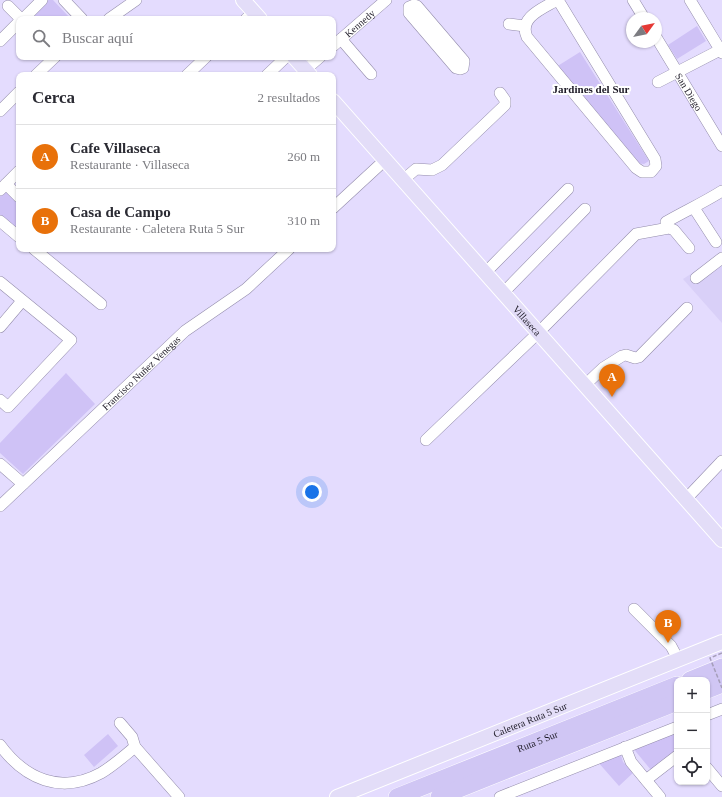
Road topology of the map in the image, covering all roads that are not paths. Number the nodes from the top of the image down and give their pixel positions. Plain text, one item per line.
1 (42, 0) edge
2 (64, 0) edge
3 (136, 0) edge
4 (243, 0) edge
5 (386, 0) edge
6 (558, 0) edge
7 (633, 0) edge
8 (690, 0) edge
9 (408, 3) edge
10 (8, 6) dead end
11 (640, 12) edge
12 (19, 16) edge
13 (25, 16) edge
14 (79, 16) edge
15 (113, 16) edge
16 (252, 16) edge
17 (509, 24) dead end
18 (16, 25) edge
19 (525, 26) junction
20 (438, 39) dead end
21 (0, 41) edge
22 (337, 42) edge
23 (662, 47) edge
24 (721, 51) edge
25 (52, 60) edge
26 (203, 60) edge
27 (283, 60) edge
28 (297, 60) edge
29 (318, 60) edge
30 (39, 72) edge
31 (190, 72) edge
32 (270, 72) edge
33 (308, 72) edge
34 (677, 72) junction
35 (371, 74) dead end
36 (658, 82) dead end
37 (500, 93) dead end
38 (16, 95) edge
39 (336, 104) edge
40 (0, 111) edge
41 (720, 139) edge
42 (385, 160) junction
43 (16, 174) edge
44 (403, 180) junction
45 (3, 187) edge
46 (568, 188) dead end
47 (722, 191) edge
48 (16, 196) edge
49 (336, 205) edge
50 (694, 208) junction
51 (585, 209) dead end
52 (0, 221) edge
53 (666, 222) dead end
54 (16, 234) edge
55 (716, 242) dead end
56 (689, 248) dead end
57 (38, 252) edge
58 (286, 252) edge
59 (722, 258) edge
60 (485, 273) junction
61 (696, 278) dead end
62 (0, 282) edge
63 (503, 293) junction
64 (22, 301) junction
65 (101, 304) dead end
66 (687, 308) dead end
67 (0, 327) edge
68 (538, 333) junction
69 (585, 386) junction
70 (0, 400) edge
71 (426, 440) dead end
72 (722, 462) edge
73 (0, 464) edge
74 (722, 469) edge
75 (23, 484) junction
76 (688, 501) junction
77 (0, 506) edge
78 (722, 540) edge
79 (634, 609) dead end
80 (722, 642) edge
81 (678, 659) junction
82 (722, 667) edge
83 (697, 677) edge
84 (722, 684) edge
85 (674, 686) edge
86 (710, 689) edge
87 (674, 703) edge
88 (722, 709) edge
89 (710, 714) edge
90 (120, 723) dead end
91 (674, 728) edge
92 (0, 745) edge
93 (135, 747) junction
94 (625, 747) junction
95 (674, 758) edge
96 (710, 772) edge
97 (646, 780) junction
98 (722, 786) edge
99 (179, 797) edge
100 (337, 797) edge
101 (397, 797) edge
102 (438, 797) edge
103 (500, 797) edge
104 (660, 797) edge

1 - 13 street
2 - 14 street
3 - 15 street
4 - 16 main road
5 - 22 street, Kennedy
6 - 19 street
6 - 19 street
7 - 11 street
8 - 24 street
9 - 20 street
10 - 12 street
17 - 19 street
18 - 21 street
22 - 35 street
23 - 34 street, San Diego
24 - 34 street
25 - 30 street
26 - 31 street
27 - 32 street
28 - 33 main road
29 - 33 street
34 - 36 street
34 - 41 street, San Diego
37 - 44 street
38 - 40 street
39 - 42 main road, Villaseca
42 - 44 main road, Villaseca
42 - 49 street
43 - 45 street
44 - 60 main road, Villaseca
45 - 48 street
46 - 60 street
47 - 50 street
50 - 53 street
50 - 55 street
51 - 63 street
52 - 54 street
56 - 68 street
57 - 65 street
58 - 75 street, Francisco Nuñez Venegas
59 - 61 street
60 - 63 main road, Villaseca
62 - 64 street
63 - 68 main road, Villaseca
64 - 67 street
64 - 70 street
66 - 69 street
68 - 69 main road, Villaseca
68 - 71 street
69 - 76 main road, Villaseca
72 - 76 street
73 - 75 street
74 - 76 street
75 - 77 street, Francisco Nuñez Venegas
76 - 78 main road, Villaseca
79 - 81 street
80 - 81 main road, Caletera Ruta 5 Sur
81 - 100 main road, Caletera Ruta 5 Sur
82 - 83 highway
84 - 86 highway
85 - 101 highway, Ruta 5 Sur
87 - 102 highway, Ruta 5 Sur
88 - 89 street
90 - 93 street
91 - 94 street
92 - 93 street
93 - 99 street
94 - 97 street
94 - 103 street
95 - 97 street
96 - 98 street
97 - 104 street

